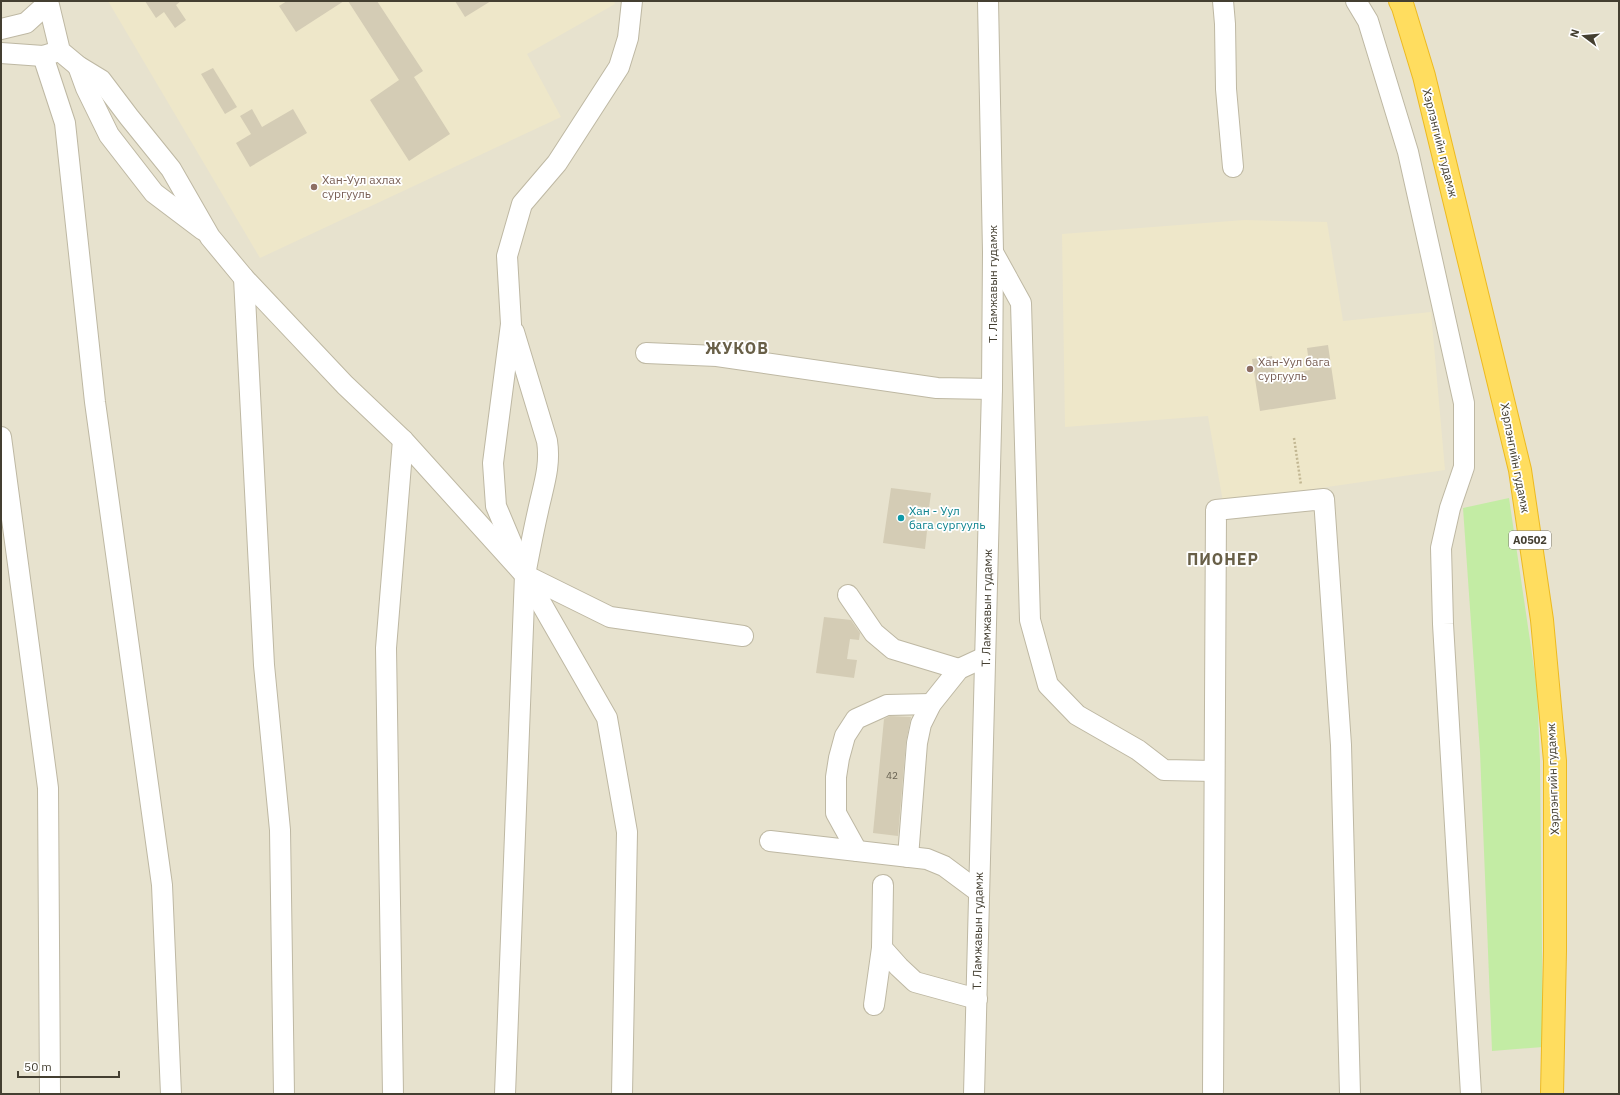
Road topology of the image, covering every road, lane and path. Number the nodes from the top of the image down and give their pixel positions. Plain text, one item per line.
1 (632, 1) edge
2 (988, 1) edge
3 (1223, 1) edge
4 (1356, 1) edge
5 (1400, 1) edge
6 (48, 2) edge
7 (2, 30) edge
8 (3, 53) edge
9 (52, 54) junction
10 (78, 66) junction
11 (1233, 167) dead end
12 (210, 237) junction
13 (993, 252) junction
14 (244, 278) junction
15 (511, 324) junction
16 (646, 353) dead end
17 (992, 389) junction
18 (1, 437) edge
19 (1294, 438) dead end
20 (403, 440) junction
21 (1303, 501) junction
22 (525, 575) junction
23 (848, 595) dead end
24 (743, 636) dead end
25 (986, 657) junction
26 (959, 669) junction
27 (931, 704) junction
28 (1214, 771) junction
29 (770, 841) dead end
30 (857, 851) junction
31 (908, 857) junction
32 (883, 885) dead end
33 (980, 892) junction
34 (882, 948) junction
35 (977, 999) junction
36 (874, 1005) dead end
37 (50, 1094) edge
38 (171, 1094) edge
39 (284, 1094) edge
40 (393, 1094) edge
41 (505, 1094) edge
42 (622, 1094) edge
43 (974, 1094) edge
44 (1213, 1094) edge
45 (1350, 1094) edge
46 (1471, 1094) edge
47 (1552, 1094) edge

1 - 15 street
2 - 13 street, Т. Ламжавын гудамж
3 - 11 street
4 - 46 street
5 - 47 highway, Хэрлэнгийн гудамж / A0502
6 - 7 street
6 - 9 street
7 - 8 street
8 - 9 street
9 - 10 street
9 - 38 street
10 - 12 street
10 - 12 street
12 - 14 street
13 - 17 street, Т. Ламжавын гудамж
13 - 28 street
14 - 20 street
14 - 39 street
15 - 22 street
15 - 22 street
16 - 17 street
17 - 25 street, Т. Ламжавын гудамж
18 - 37 street
19 - 21 path
20 - 22 street
20 - 40 street
21 - 28 street
21 - 45 street
22 - 24 street
22 - 41 street
22 - 42 street
23 - 26 street
25 - 26 street
25 - 33 street, Т. Ламжавын гудамж
26 - 27 street
27 - 30 street
27 - 31 street
28 - 44 street
29 - 30 street
30 - 31 street
31 - 33 street
32 - 34 street
33 - 35 street, Т. Ламжавын гудамж
34 - 35 street
34 - 36 street
35 - 43 street, Т. Ламжавын гудамж

